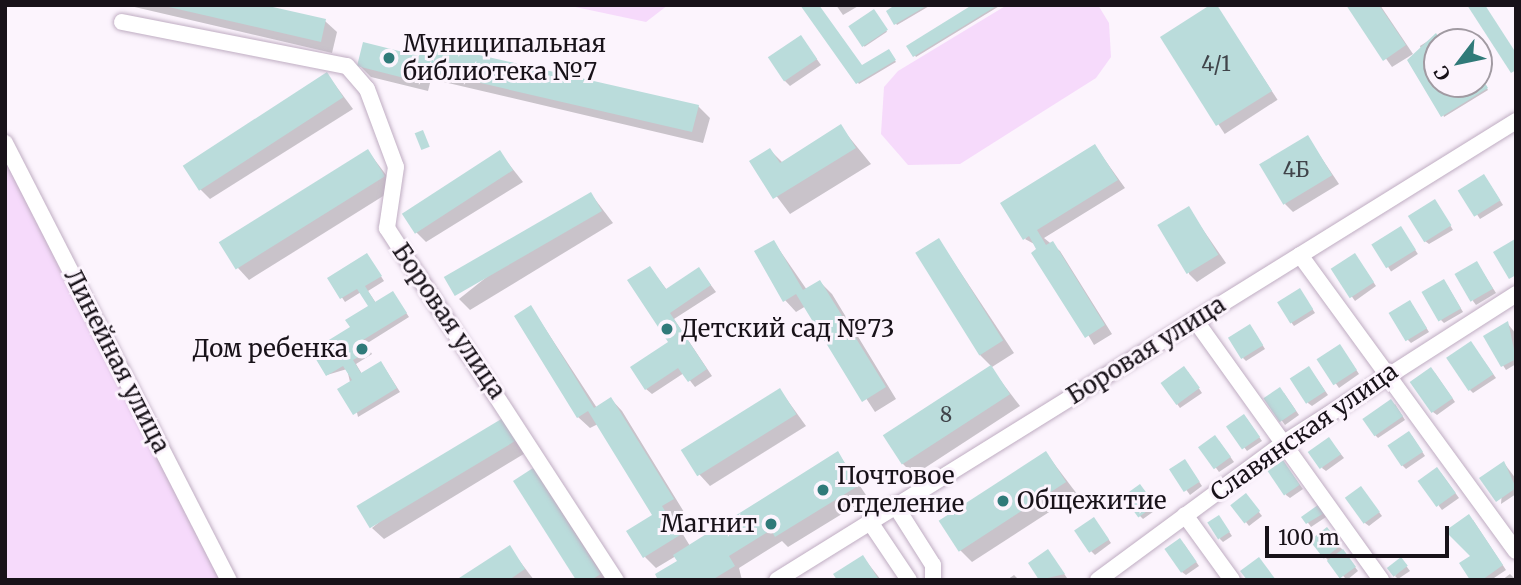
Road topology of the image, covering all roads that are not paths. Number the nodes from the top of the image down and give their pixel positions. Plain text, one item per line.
1 (122, 22) dead end
2 (1516, 121) edge
3 (5, 143) edge
4 (1300, 255) junction
5 (1516, 294) edge
6 (1195, 320) junction
7 (1387, 373) junction
8 (1283, 443) junction
9 (895, 505) junction
10 (1185, 515) junction
11 (870, 522) junction
12 (1516, 551) edge
13 (229, 580) edge
14 (615, 580) edge
15 (777, 580) edge
16 (909, 580) edge
17 (933, 580) edge
18 (1098, 580) edge
19 (1232, 580) edge
20 (1381, 580) edge

1 - 14 street, Боровая улица
2 - 4 street, Боровая улица
3 - 13 street, Линейная улица
4 - 6 street, Боровая улица
4 - 7 street
5 - 7 street, Славянская улица
6 - 8 street
6 - 9 street, Боровая улица
7 - 8 street, Славянская улица
7 - 12 street
8 - 10 street, Славянская улица
8 - 20 street
9 - 11 street, Боровая улица
9 - 17 street
10 - 18 street, Славянская улица
10 - 19 street
11 - 15 street, Боровая улица
11 - 16 street

